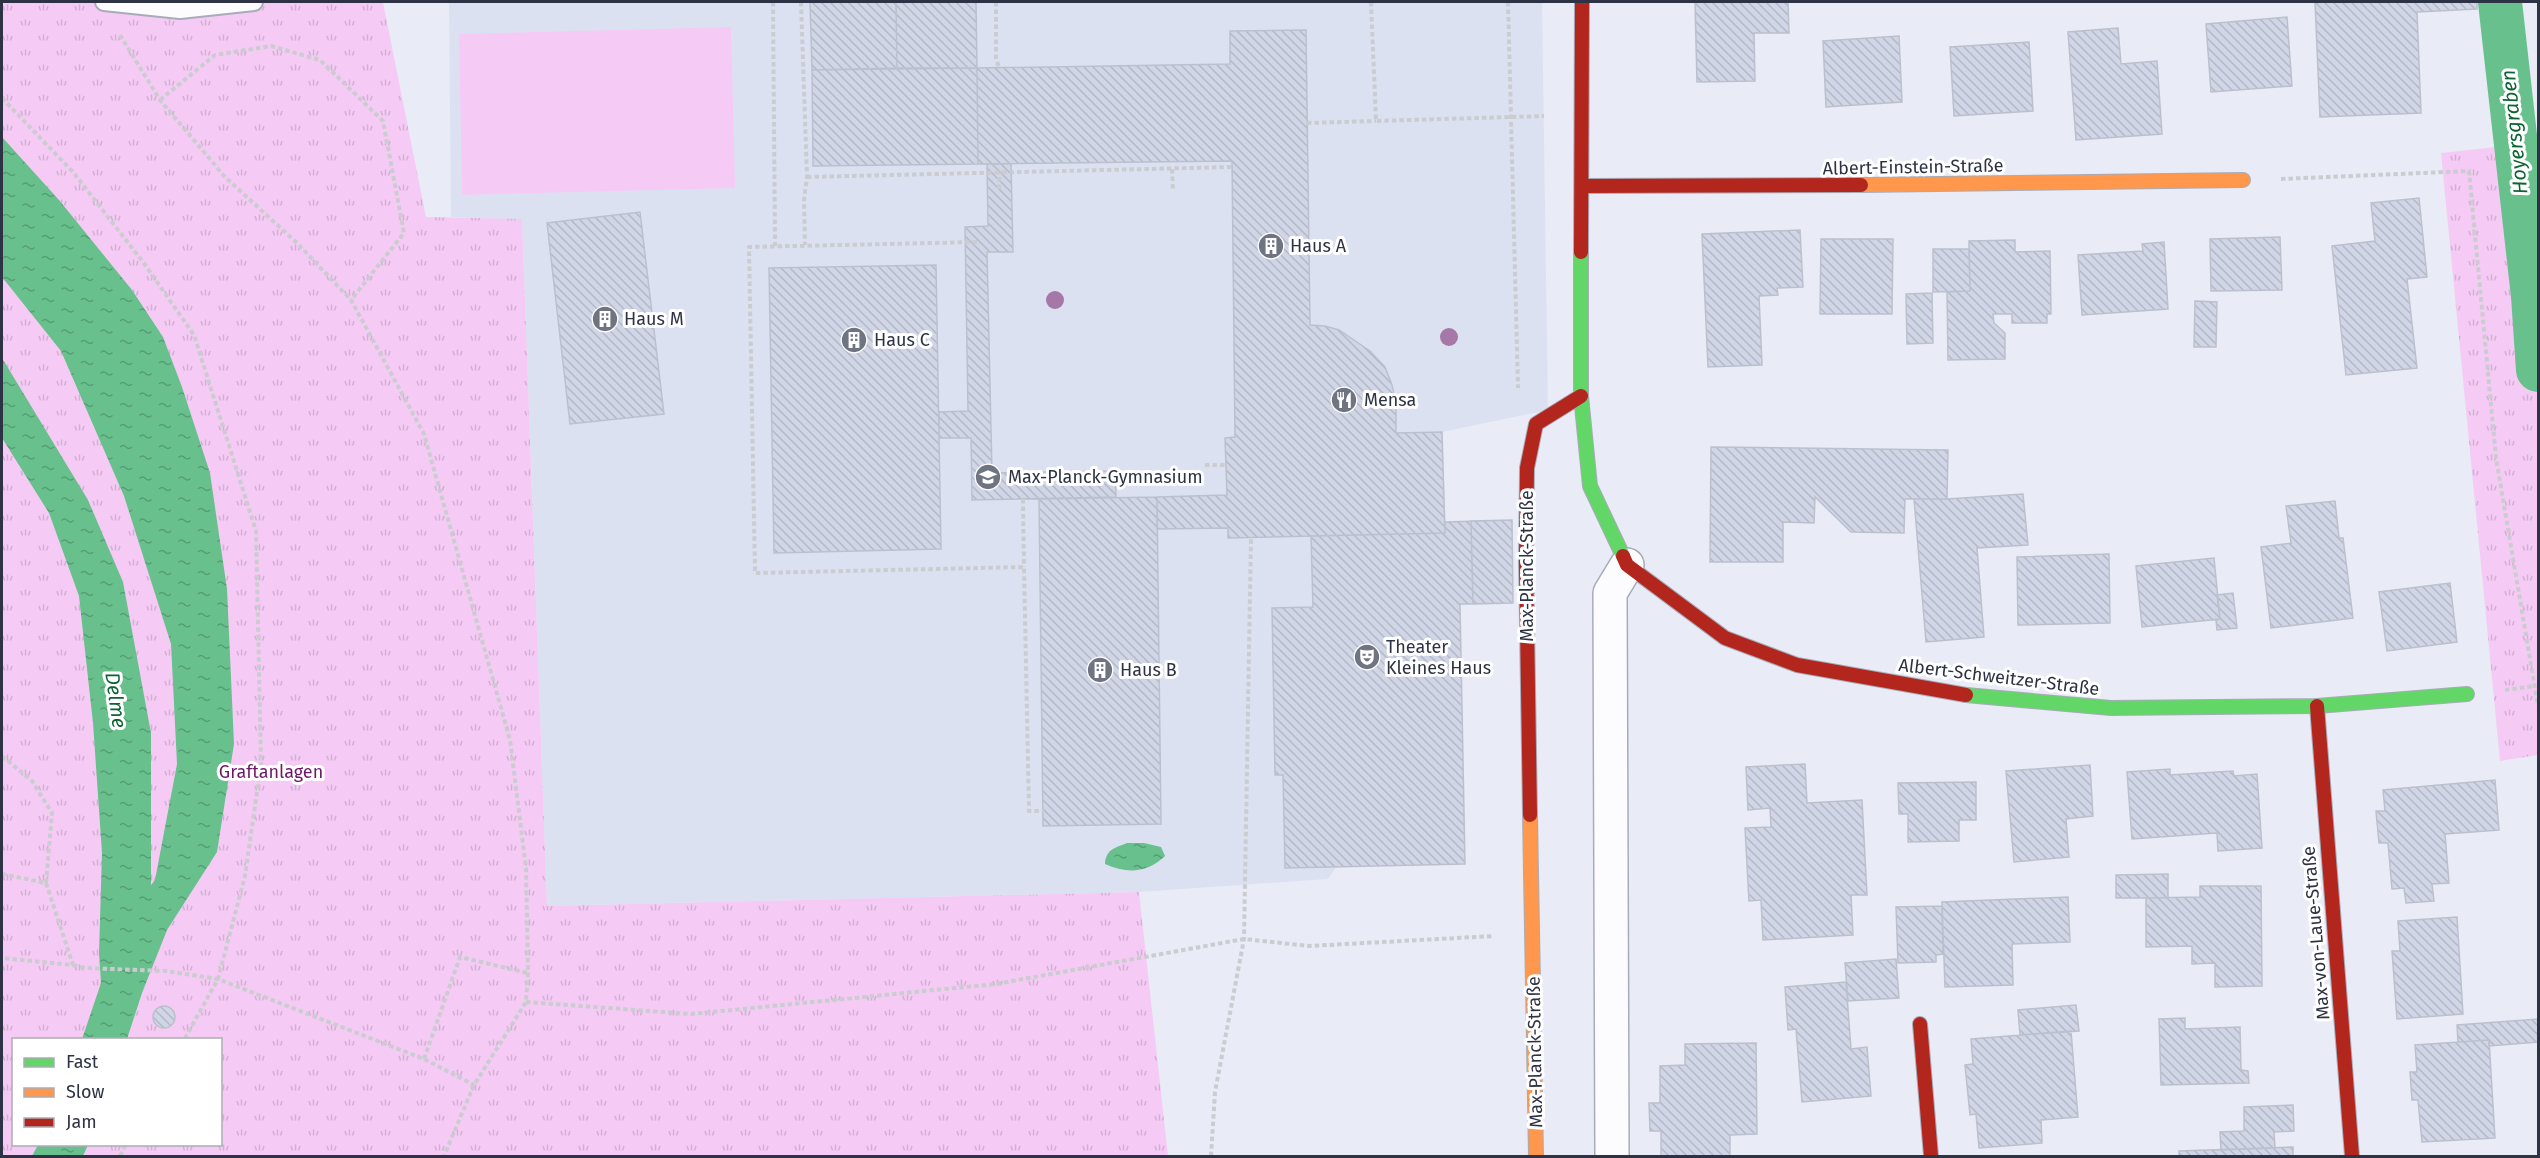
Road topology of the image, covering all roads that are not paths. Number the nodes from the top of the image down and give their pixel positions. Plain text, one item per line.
1 (104, 2) edge
2 (254, 2) edge
3 (1582, 2) edge
4 (2243, 180) road end
5 (1583, 186) junction
6 (1581, 396) junction
7 (1627, 565) junction
8 (2467, 694) dead end
9 (2317, 706) junction
10 (1920, 1024) dead end
11 (1536, 1156) edge
12 (1612, 1156) edge
13 (1931, 1156) edge
14 (2352, 1156) edge

1 - 2 lane
3 - 5 street
4 - 5 street, Albert-Einstein-Straße
5 - 6 street
6 - 7 street, Albert-Schweitzer-Straße
6 - 11 street, Max-Planck-Straße
7 - 9 street, Albert-Schweitzer-Straße
7 - 12 street
8 - 9 street, Albert-Schweitzer-Straße
9 - 14 street, Max-von-Laue-Straße
10 - 13 street

